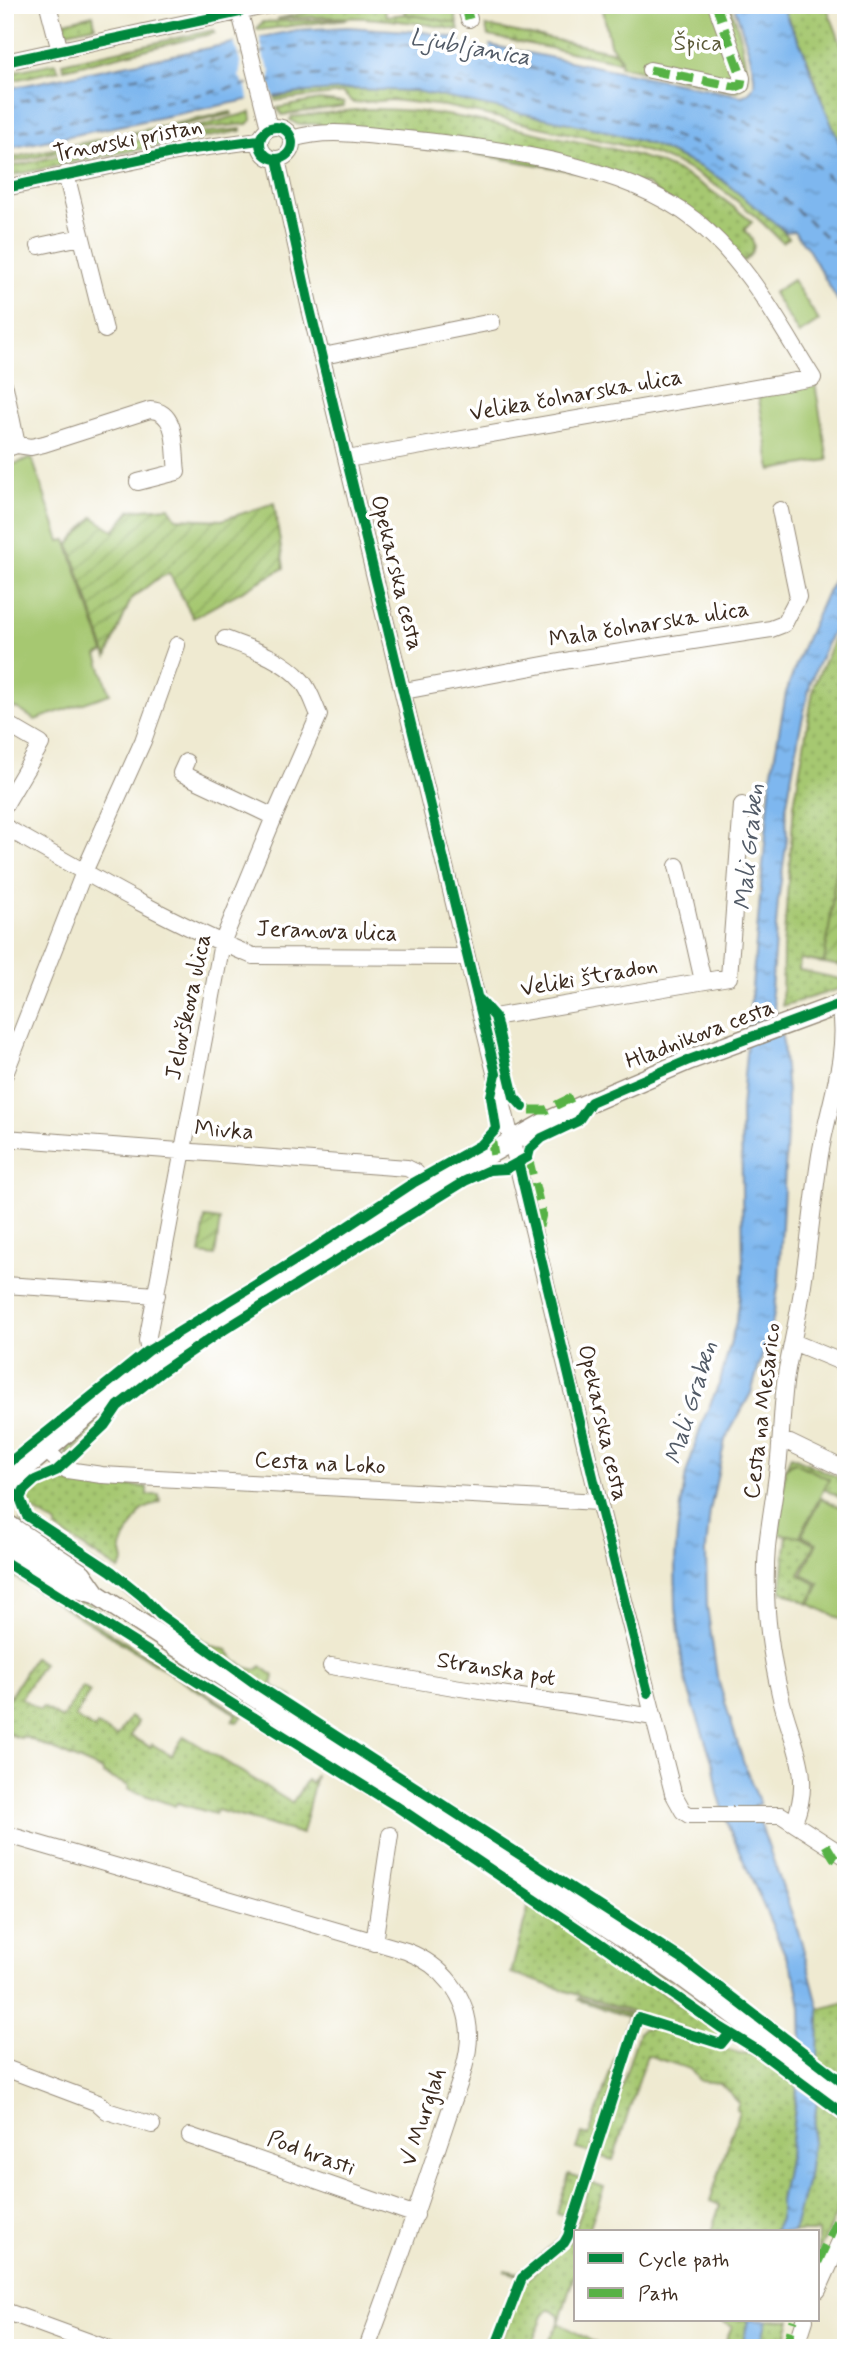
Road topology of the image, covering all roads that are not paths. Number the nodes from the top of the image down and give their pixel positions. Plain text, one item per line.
1 (48, 5) edge
2 (270, 5) edge
3 (716, 5) edge
4 (239, 9) edge
5 (60, 51) junction
6 (5, 62) edge
7 (650, 70) dead end
8 (264, 134) junction
9 (298, 137) junction
10 (277, 159) junction
11 (66, 174) junction
12 (5, 188) edge
13 (82, 237) junction
14 (39, 246) dead end
15 (492, 322) dead end
16 (104, 330) dead end
17 (323, 356) junction
18 (5, 387) edge
19 (11, 447) edge
20 (347, 459) junction
21 (138, 482) dead end
22 (780, 510) dead end
23 (225, 639) dead end
24 (177, 645) dead end
25 (404, 691) junction
26 (5, 723) edge
27 (186, 762) dead end
28 (5, 805) edge
29 (742, 805) dead end
30 (274, 817) junction
31 (5, 827) edge
32 (677, 866) dead end
33 (84, 872) junction
34 (222, 943) junction
35 (467, 957) junction
36 (703, 981) junction
37 (843, 1003) edge
38 (482, 1018) junction
39 (5, 1074) edge
40 (5, 1138) edge
41 (513, 1141) junction
42 (182, 1150) junction
43 (432, 1188) junction
44 (5, 1286) edge
45 (157, 1295) junction
46 (793, 1342) junction
47 (846, 1364) edge
48 (151, 1365) junction
49 (780, 1442) junction
50 (46, 1450) junction
51 (846, 1470) edge
52 (5, 1485) edge
53 (599, 1502) junction
54 (5, 1523) edge
55 (5, 1544) edge
56 (96, 1594) junction
57 (331, 1665) dead end
58 (654, 1717) junction
59 (794, 1822) junction
60 (5, 1834) edge
61 (390, 1835) dead end
62 (846, 1857) edge
63 (374, 1943) junction
64 (5, 2068) edge
65 (846, 2097) edge
66 (152, 2125) dead end
67 (190, 2136) dead end
68 (416, 2215) junction
69 (846, 2228) edge
70 (820, 2286) edge
71 (5, 2311) edge
72 (804, 2322) edge
73 (106, 2348) edge
74 (367, 2348) edge
75 (796, 2348) edge

1 - 5 street
2 - 4 street
3 - 7 street
4 - 5 street
4 - 8 street
5 - 6 street
8 - 9 street
8 - 10 street
8 - 11 street, Trnovski pristan
9 - 10 street
9 - 20 street, Velika čolnarska ulica
10 - 17 street, Opekarska cesta
11 - 12 street, Trnovski pristan
11 - 13 street
13 - 14 street
13 - 16 street
15 - 17 street
17 - 20 street, Opekarska cesta
18 - 19 street
19 - 21 street
20 - 25 street, Opekarska cesta
22 - 25 street, Mala čolnarska ulica
23 - 30 street, Jelovškova ulica
24 - 33 street
25 - 35 street, Opekarska cesta
26 - 28 street
27 - 30 street
29 - 36 street, Veliki štradon
30 - 34 street, Jelovškova ulica
31 - 33 street, Jeranova ulica
32 - 36 street
33 - 34 street, Jeranova ulica
33 - 39 street
34 - 35 street, Jeranova ulica
34 - 42 street, Jelovškova ulica
35 - 38 street, Opekarska cesta
36 - 38 street, Veliki štradon
37 - 41 main road, Hladnikova cesta
37 - 46 street, Cesta na Mesarico
38 - 41 street, Opekarska cesta
40 - 42 street, Mivka
41 - 43 main road, Hladnikova cesta
41 - 53 street, Opekarska cesta
42 - 43 street, Mivka
42 - 45 street, Jelovškova ulica
43 - 48 main road, Hladnikova cesta
44 - 45 street
45 - 48 street, Jelovškova ulica
46 - 47 street
46 - 49 street, Cesta na Mesarico
48 - 50 main road, Hladnikova cesta
49 - 51 street
49 - 59 street, Cesta na Mesarico
50 - 52 main road, Hladnikova cesta
50 - 53 street, Cesta na Loko
53 - 58 street, Opekarska cesta
54 - 56 main road
55 - 56 main road
56 - 65 main road
57 - 58 street, Stranska pot
58 - 59 street, Opekarska cesta
59 - 62 street, Opekarska cesta
60 - 63 street, V Murglah
61 - 63 street
63 - 68 street, V Murglah
64 - 66 street
67 - 68 street, Pod hrasti
68 - 74 street, V Murglah
69 - 70 street
71 - 73 street
72 - 75 street

